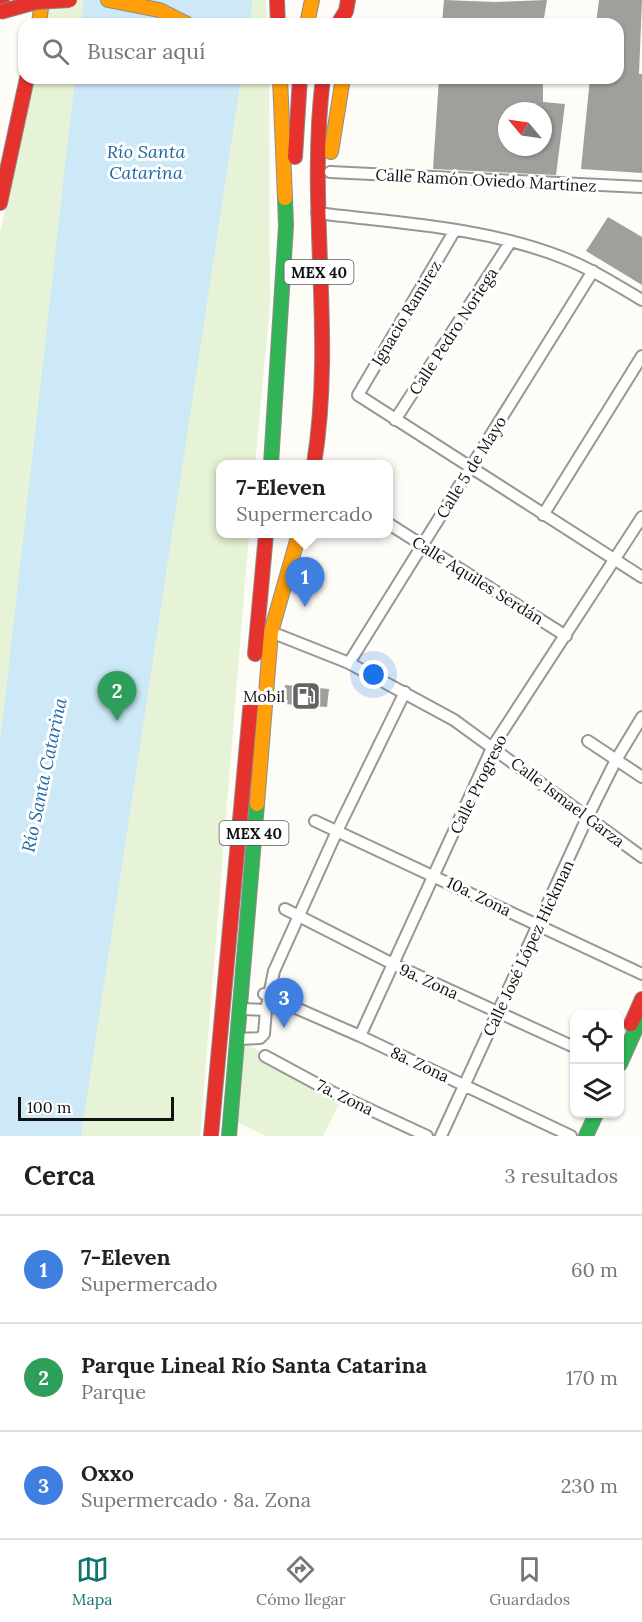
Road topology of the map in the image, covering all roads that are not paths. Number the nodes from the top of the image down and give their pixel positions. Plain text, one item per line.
1 (70, 0) edge
2 (108, 0) edge
3 (277, 0) edge
4 (312, 0) edge
5 (348, 0) edge
6 (358, 0) edge
7 (40, 1) edge
8 (332, 8) dead end
9 (0, 12) edge
10 (39, 18) edge
11 (174, 18) edge
12 (278, 18) edge
13 (308, 18) edge
14 (331, 18) edge
15 (342, 18) edge
16 (354, 18) edge
17 (26, 84) edge
18 (280, 84) edge
19 (300, 84) edge
20 (323, 84) edge
21 (342, 84) edge
22 (330, 172) junction
23 (642, 187) edge
24 (0, 204) edge
25 (322, 214) junction
26 (286, 226) junction
27 (455, 230) junction
28 (511, 242) junction
29 (593, 271) junction
30 (642, 300) edge
31 (642, 356) edge
32 (395, 420) junction
33 (271, 460) edge
34 (315, 460) edge
35 (470, 469) junction
36 (543, 514) junction
37 (642, 517) edge
38 (393, 526) edge
39 (266, 538) edge
40 (267, 538) edge
41 (298, 538) edge
42 (423, 545) junction
43 (615, 560) junction
44 (642, 577) edge
45 (278, 605) junction
46 (271, 632) junction
47 (566, 636) junction
48 (254, 663) dead end
49 (349, 663) junction
50 (252, 687) dead end
51 (405, 692) junction
52 (642, 717) edge
53 (588, 741) dead end
54 (494, 746) junction
55 (616, 760) junction
56 (642, 777) edge
57 (587, 818) junction
58 (315, 821) dead end
59 (337, 831) junction
60 (642, 857) edge
61 (434, 875) junction
62 (285, 909) dead end
63 (298, 916) junction
64 (539, 925) junction
65 (393, 964) junction
66 (642, 974) edge
67 (264, 995) junction
68 (642, 999) edge
69 (240, 1009) junction
70 (266, 1011) junction
71 (498, 1014) junction
72 (642, 1015) edge
73 (360, 1036) junction
74 (237, 1039) junction
75 (624, 1039) edge
76 (570, 1045) edge
77 (624, 1055) edge
78 (265, 1056) dead end
79 (465, 1085) junction
80 (587, 1118) edge
81 (594, 1118) edge
82 (211, 1136) edge
83 (229, 1136) edge
84 (427, 1136) edge
85 (441, 1136) edge
86 (571, 1136) edge
87 (579, 1136) edge
88 (586, 1136) edge

1 - 7 main road, bridge
2 - 11 main road
3 - 12 main road
4 - 13 main road
5 - 15 main road
6 - 16 main road
7 - 9 main road, bridge
7 - 10 main road
8 - 14 main road
17 - 24 main road
18 - 26 main road, MEX 40
19 - 26 main road
20 - 25 main road
21 - 22 main road
22 - 23 street, Calle Ramón Oviedo Martínez
22 - 25 main road
25 - 27 street
25 - 34 main road, MEX 40
26 - 33 main road, MEX 40
27 - 28 street
27 - 32 street, Ignacio Ramirez
28 - 29 street
28 - 32 street, Calle Pedro Noriega
29 - 30 street
29 - 35 street, Calle 5 de Mayo
31 - 36 street
32 - 35 street
35 - 36 street
35 - 42 street, Calle 5 de Mayo
36 - 43 street
37 - 43 street, Calle Progreso
38 - 42 street, Calle Aquiles Serdán
39 - 48 main road
40 - 45 main road
41 - 45 main road, MEX 40
42 - 47 street, Calle Aquiles Serdán
42 - 49 street, Calle 5 de Mayo
43 - 44 street
43 - 47 street, Calle Progreso
45 - 46 main road, MEX 40
46 - 49 street, Calle Ismael Garza
46 - 69 main road, MEX 40
47 - 54 street, Calle Progreso
49 - 51 street, Calle Ismael Garza
50 - 82 main road, MEX 40
51 - 54 street, Calle Ismael Garza
51 - 59 street
52 - 55 street, Calle José López Hickman
53 - 55 street
54 - 57 street, Calle Ismael Garza
54 - 61 street, Calle Progreso
55 - 56 street
55 - 57 street, Calle José López Hickman
57 - 60 street, Calle Ismael Garza
57 - 64 street, Calle José López Hickman
58 - 59 street, 10a. Zona
59 - 61 street, 10a. Zona
59 - 63 street
61 - 64 street, 10a. Zona
61 - 65 street, Calle Progreso
62 - 63 street, 9a. Zona
63 - 65 street, 9a. Zona
63 - 67 street
64 - 66 street, 10a. Zona
64 - 71 street, Calle José López Hickman
65 - 71 street, 9a. Zona
65 - 73 street, Calle Progreso
67 - 70 street
67 - 73 street, 8a. Zona
68 - 75 main road
69 - 70 street
69 - 74 main road, MEX 40
70 - 74 street
71 - 76 street, 9a. Zona
71 - 79 street, Calle José López Hickman
72 - 77 main road
73 - 79 street, 8a. Zona
74 - 83 main road, MEX 40
78 - 84 street, 7a. Zona
79 - 85 street, Calle José López Hickman
79 - 86 street, 8a. Zona
80 - 87 main road
81 - 88 main road

